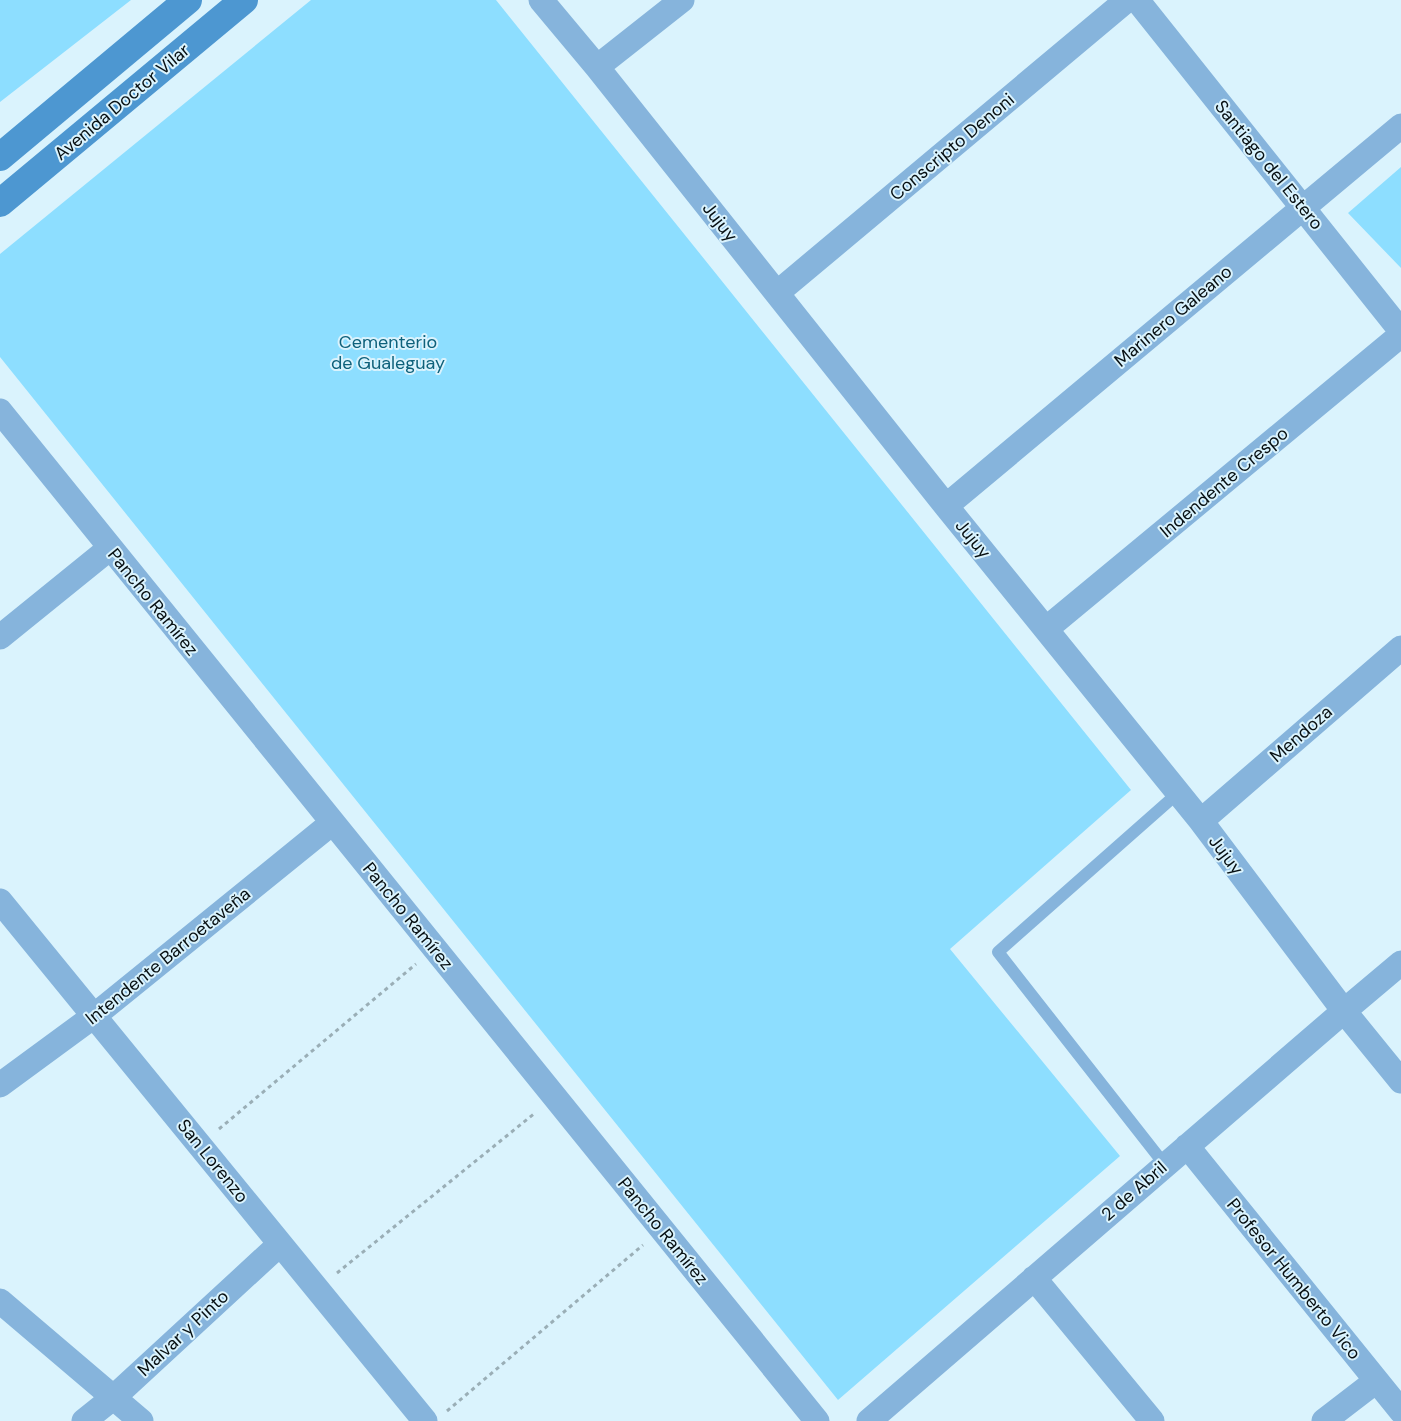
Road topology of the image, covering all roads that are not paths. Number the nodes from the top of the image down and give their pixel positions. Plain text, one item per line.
1 (188, 0) edge
2 (244, 0) edge
3 (542, 0) edge
4 (682, 0) edge
5 (1127, 0) edge
6 (1137, 0) edge
7 (597, 67) junction
8 (1401, 126) edge
9 (0, 157) edge
10 (0, 203) edge
11 (1303, 207) junction
12 (777, 293) junction
13 (1401, 331) edge
14 (1401, 335) edge
15 (0, 411) edge
16 (946, 506) junction
17 (110, 548) junction
18 (1046, 630) junction
19 (0, 637) edge
20 (1401, 648) edge
21 (1178, 793) junction
22 (1201, 821) junction
23 (332, 823) junction
24 (0, 901) edge
25 (1401, 963) edge
26 (1344, 1010) junction
27 (94, 1016) junction
28 (1401, 1081) edge
29 (0, 1085) edge
30 (1187, 1146) junction
31 (1165, 1165) junction
32 (280, 1244) junction
33 (1034, 1278) junction
34 (0, 1301) edge
35 (1376, 1380) junction
36 (114, 1397) junction
37 (1401, 1411) edge
38 (434, 1418) edge
39 (84, 1421) edge
40 (142, 1421) edge
41 (817, 1421) edge
42 (869, 1421) edge
43 (1152, 1421) edge
44 (1324, 1421) edge

1 - 9 street, Avenida Doctor Vilar
2 - 10 street, Avenida Doctor Vilar
3 - 7 street, Jujuy
4 - 7 street
5 - 12 street, Conscripto Denoni
6 - 11 street, Santiago del Estero
7 - 12 street, Jujuy
8 - 11 street, Marinero Galeano
11 - 13 street, Santiago del Estero
11 - 16 street, Marinero Galeano
12 - 16 street, Jujuy
14 - 18 street, Indendente Crespo
15 - 17 street, Pancho Ramírez
16 - 18 street, Jujuy
17 - 19 street
17 - 23 street, Pancho Ramírez
18 - 21 street, Jujuy
20 - 22 street, Mendoza
21 - 22 street, Jujuy
21 - 31 lane
22 - 26 street, Jujuy
23 - 27 street, Intendente Barroetaveña
23 - 41 street, Pancho Ramírez
24 - 27 street, San Lorenzo
25 - 26 street, 2 de Abril
26 - 28 street, Jujuy
26 - 30 street, 2 de Abril
27 - 29 street, Intendente Barroetaveña
27 - 32 street, San Lorenzo
30 - 31 street, 2 de Abril
30 - 35 street, Profesor Humberto Vico
31 - 33 street, 2 de Abril
32 - 36 street, Malvar y Pinto
32 - 38 street, San Lorenzo
33 - 42 street, 2 de Abril
33 - 43 street
34 - 36 street
35 - 37 street, Profesor Humberto Vico
35 - 44 street
36 - 39 street, Malvar y Pinto
36 - 40 street

